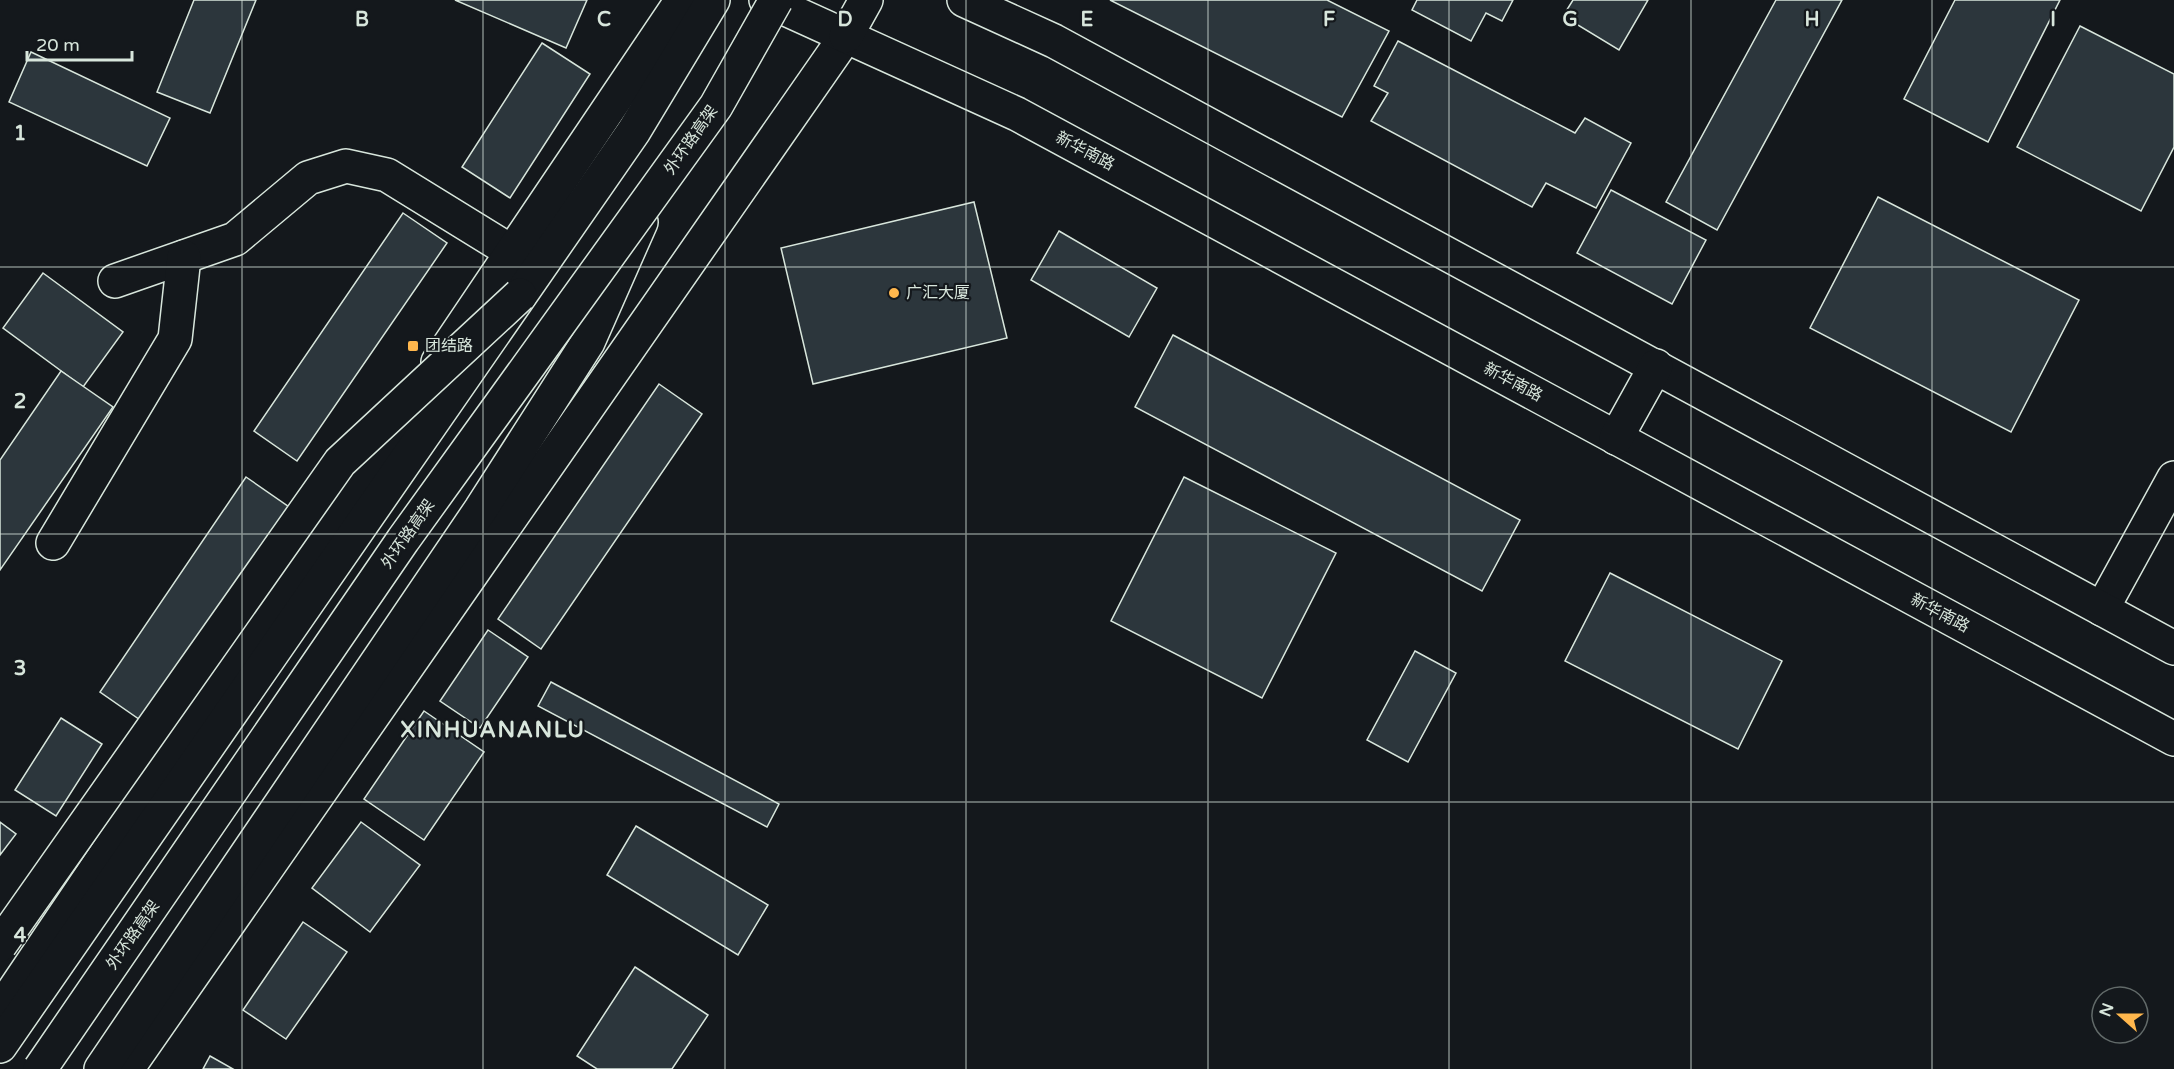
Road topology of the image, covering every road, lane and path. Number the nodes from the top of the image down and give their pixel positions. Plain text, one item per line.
1 (682, 0) edge
2 (712, 0) edge
3 (766, 0) edge
4 (776, 0) edge
5 (866, 0) edge
6 (964, 0) edge
7 (846, 36) junction
8 (656, 190) junction
9 (512, 252) junction
10 (184, 257) junction
11 (115, 281) dead end
12 (520, 295) junction
13 (1656, 366) junction
14 (1616, 438) junction
15 (2174, 478) edge
16 (53, 543) dead end
17 (2102, 609) junction
18 (2174, 648) edge
19 (2174, 739) edge
20 (0, 945) edge
21 (35, 962) junction
22 (0, 980) edge
23 (0, 1011) edge
24 (0, 1046) edge
25 (39, 1069) edge
26 (101, 1069) edge
27 (127, 1069) edge

1 - 9 main road
2 - 12 main road
3 - 7 main road, 新华南路
4 - 8 main road, 外环路高架, bridge
5 - 7 main road
6 - 13 main road
7 - 14 main road, 新华南路
7 - 27 main road
8 - 25 main road, 外环路高架, bridge
8 - 26 main road, bridge
9 - 10 main road
9 - 21 main road
10 - 11 main road
10 - 16 main road
12 - 20 main road, bridge
12 - 24 main road, bridge
13 - 14 main road
13 - 17 main road
14 - 19 main road, 新华南路
15 - 17 main road
17 - 18 main road
21 - 22 main road
21 - 23 main road

